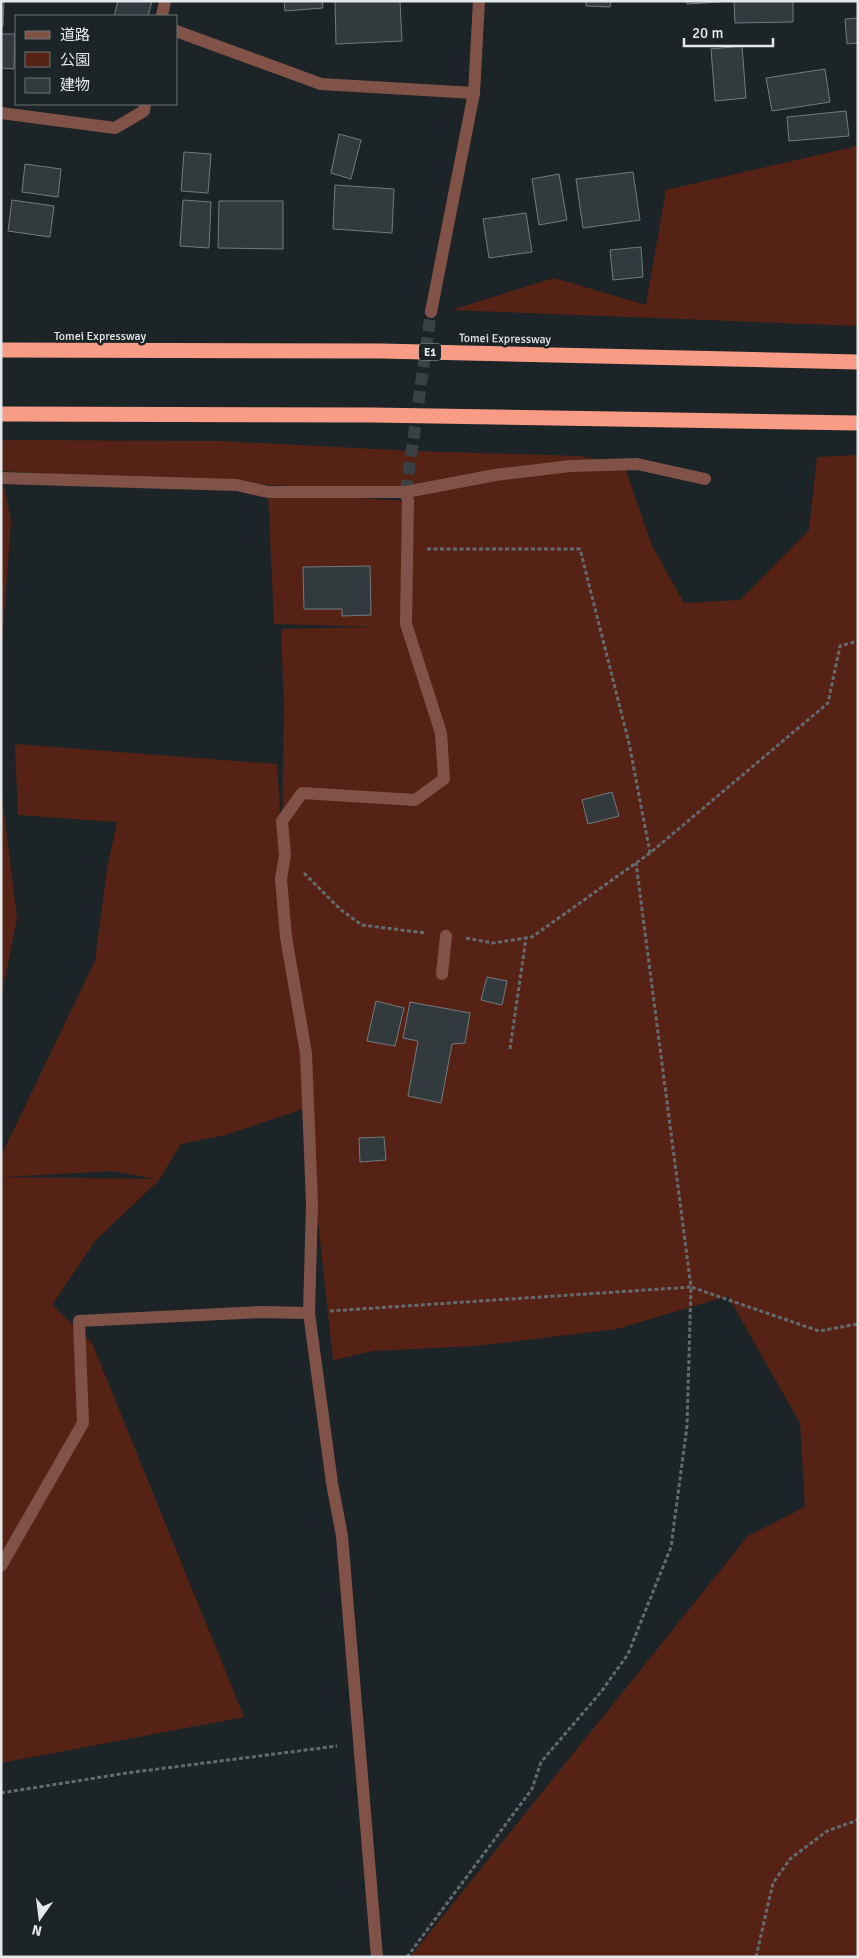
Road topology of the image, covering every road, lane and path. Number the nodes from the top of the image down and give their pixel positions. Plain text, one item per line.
1 (165, 1) edge
2 (479, 1) edge
3 (162, 15) edge
4 (178, 32) edge
5 (474, 93) junction
6 (145, 105) edge
7 (1, 114) edge
8 (431, 312) tunnel mouth
9 (1, 350) edge
10 (858, 362) edge
11 (1, 414) edge
12 (858, 423) edge
13 (1, 478) edge
14 (705, 478) dead end
15 (406, 492) junction
16 (407, 549) junction
17 (858, 641) edge
18 (650, 853) junction
19 (285, 855) junction
20 (636, 863) junction
21 (446, 936) junction
22 (526, 938) junction
23 (442, 974) dead end
24 (510, 1048) dead end
25 (691, 1287) junction
26 (309, 1313) junction
27 (858, 1324) edge
28 (1, 1566) edge
29 (360, 1743) junction
30 (1, 1793) edge
31 (858, 1820) edge
32 (377, 1957) edge
33 (408, 1957) edge
34 (756, 1957) edge

1 - 3 street
2 - 5 street
4 - 5 street
5 - 8 street
6 - 7 street
9 - 10 highway, Tomei Expressway / E1
11 - 12 highway
13 - 15 street
14 - 15 street
15 - 16 street
16 - 18 path
16 - 19 street
17 - 18 path
18 - 20 path
19 - 21 path
19 - 26 street
20 - 22 path
20 - 25 path
21 - 22 path
21 - 23 street
22 - 24 path
25 - 26 path
25 - 27 path
25 - 33 path
26 - 28 street
26 - 29 street
29 - 30 path
29 - 32 street
31 - 34 path

